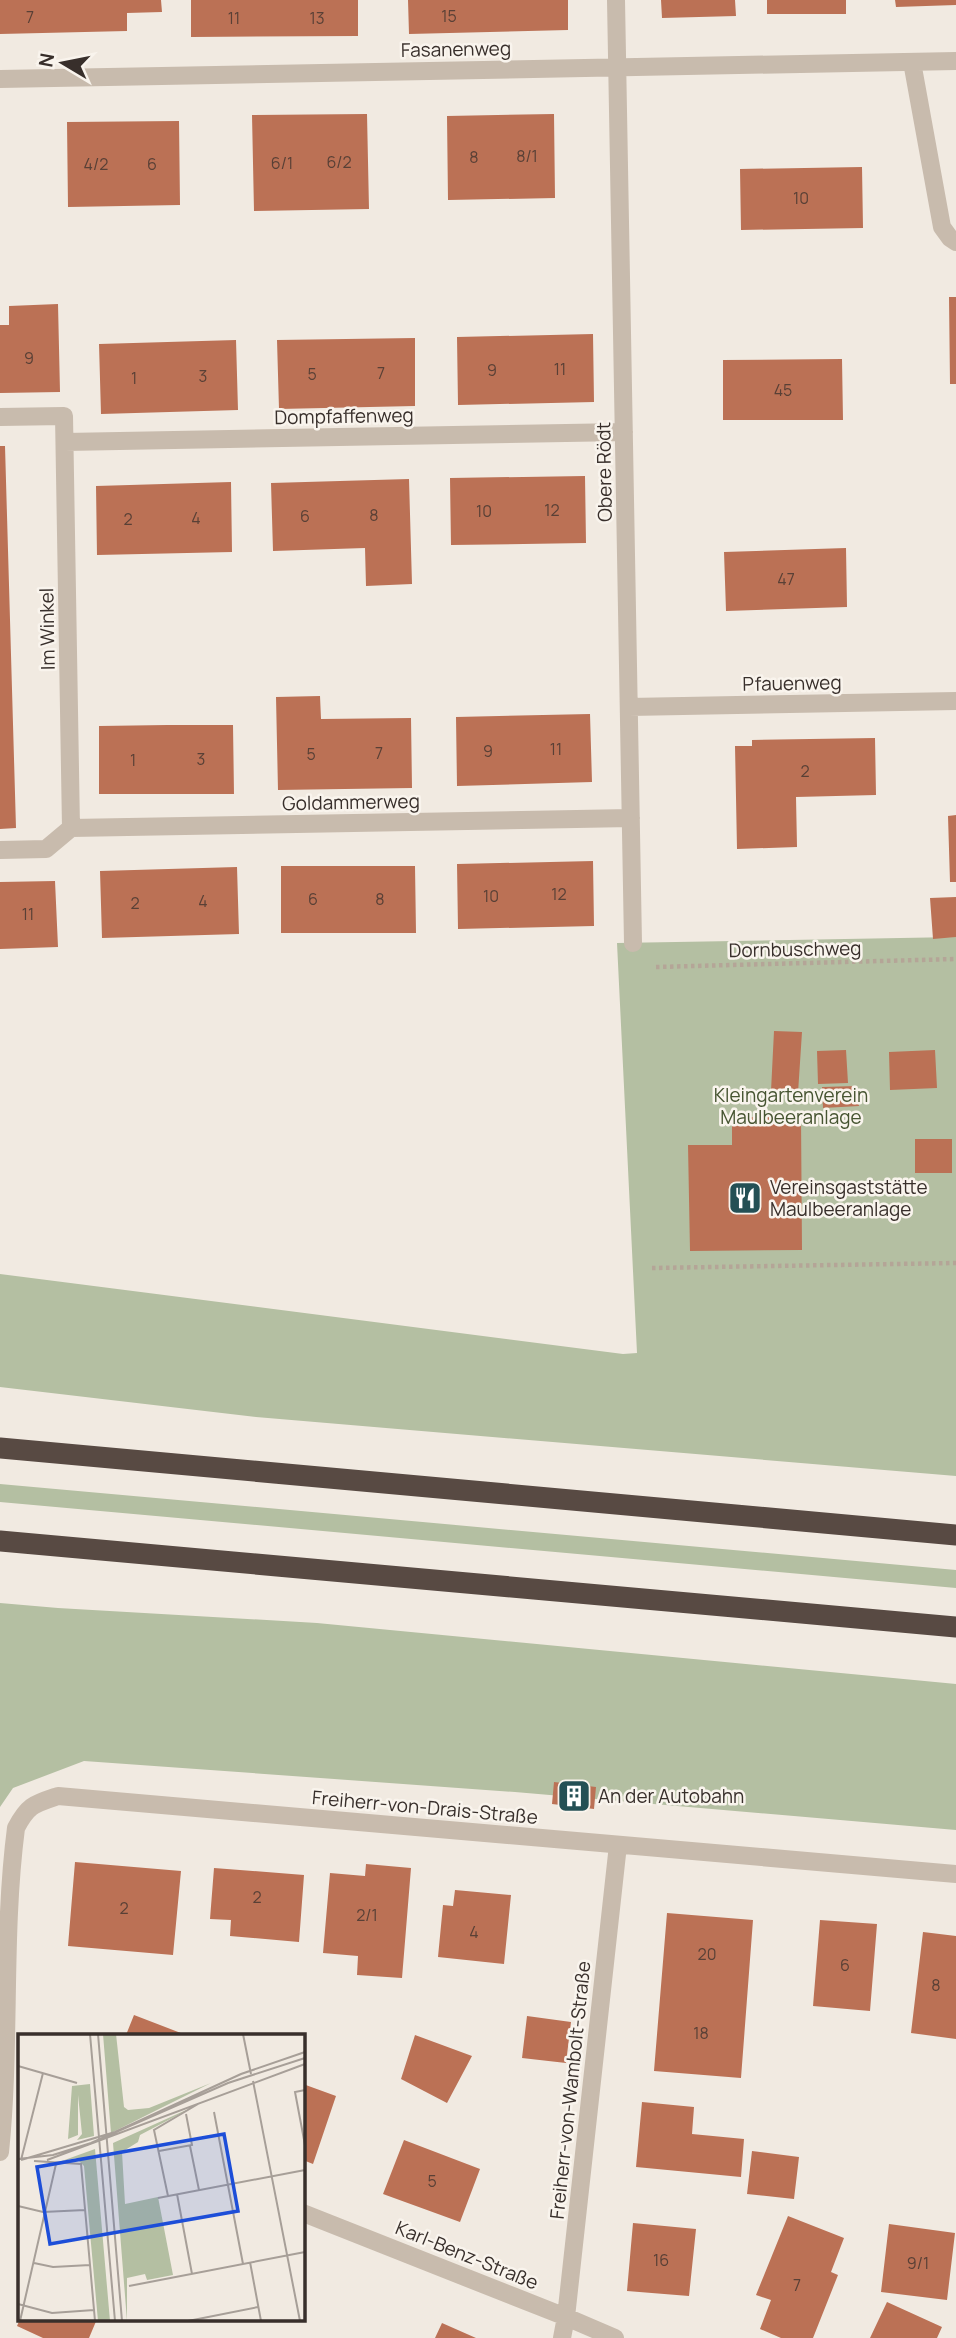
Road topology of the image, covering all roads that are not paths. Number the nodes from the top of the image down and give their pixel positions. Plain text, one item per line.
1 (617, 0) edge
2 (956, 61) edge
3 (912, 62) junction
4 (618, 67) junction
5 (0, 79) edge
6 (956, 242) edge
7 (0, 417) edge
8 (624, 432) junction
9 (65, 442) junction
10 (956, 701) edge
11 (629, 707) junction
12 (631, 818) junction
13 (71, 828) junction
14 (0, 850) edge
15 (633, 943) dead end
16 (0, 1448) edge
17 (956, 1535) edge
18 (0, 1541) edge
19 (956, 1627) edge
20 (618, 1845) junction
21 (956, 1874) edge
22 (13, 2098) edge
23 (0, 2152) edge
24 (304, 2213) edge
25 (566, 2317) junction
26 (562, 2338) edge
27 (615, 2338) edge

1 - 4 street, Obere Rödt
2 - 3 street, Fasanenweg
3 - 4 street, Fasanenweg
3 - 6 street
4 - 5 street, Fasanenweg
4 - 8 street, Obere Rödt
7 - 9 street, Im Winkel
8 - 9 street, Dompfaffenweg
8 - 11 street, Obere Rödt
9 - 13 street, Im Winkel
10 - 11 street, Pfauenweg
11 - 12 street, Obere Rödt
12 - 13 street, Goldammerweg
12 - 15 street, Obere Rödt
13 - 14 street
16 - 17 highway
18 - 19 highway
20 - 21 street, Freiherr-von-Drais-Straße
20 - 22 street, Freiherr-von-Drais-Straße
20 - 25 street, Freiherr-von-Wambolt-Straße
22 - 23 street
24 - 25 street, Karl-Benz-Straße
25 - 26 street, Freiherr-von-Wambolt-Straße
25 - 27 street, Karl-Benz-Straße

